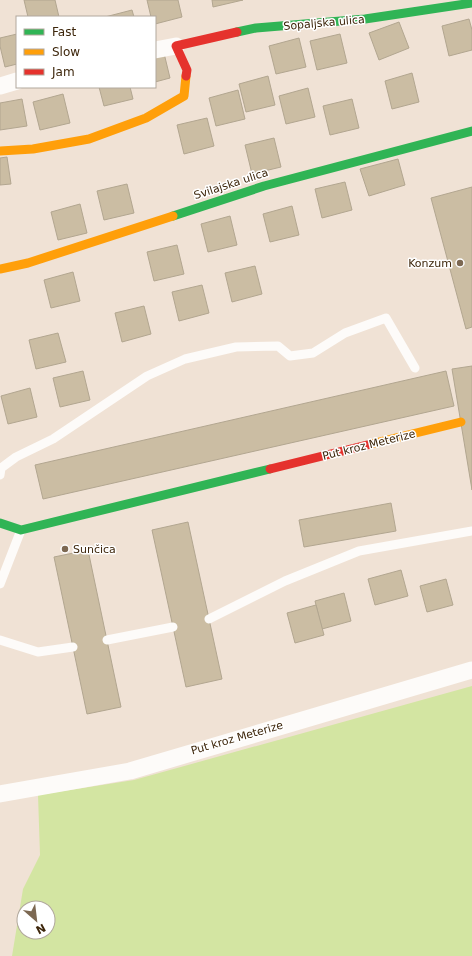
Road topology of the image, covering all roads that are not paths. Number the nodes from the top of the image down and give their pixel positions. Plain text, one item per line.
1 (472, 3) edge
2 (176, 46) junction
3 (156, 50) edge
4 (16, 81) edge
5 (0, 86) edge
6 (472, 131) edge
7 (0, 151) edge
8 (0, 269) edge
9 (415, 368) dead end
10 (461, 422) dead end
11 (0, 475) edge
12 (0, 523) edge
13 (21, 530) junction
14 (472, 531) edge
15 (0, 584) edge
16 (209, 619) dead end
17 (173, 627) dead end
18 (0, 640) edge
19 (107, 640) dead end
20 (73, 647) dead end
21 (472, 670) edge
22 (0, 794) edge

1 - 2 street, Sopaljska ulica
2 - 3 street, Sopaljska ulica
2 - 7 street
4 - 5 street
6 - 8 street, Svilajska ulica
9 - 11 lane
10 - 13 street, Put kroz Meterize
12 - 13 street
13 - 15 lane
14 - 16 lane
17 - 19 lane
18 - 20 lane
21 - 22 street, Put kroz Meterize

